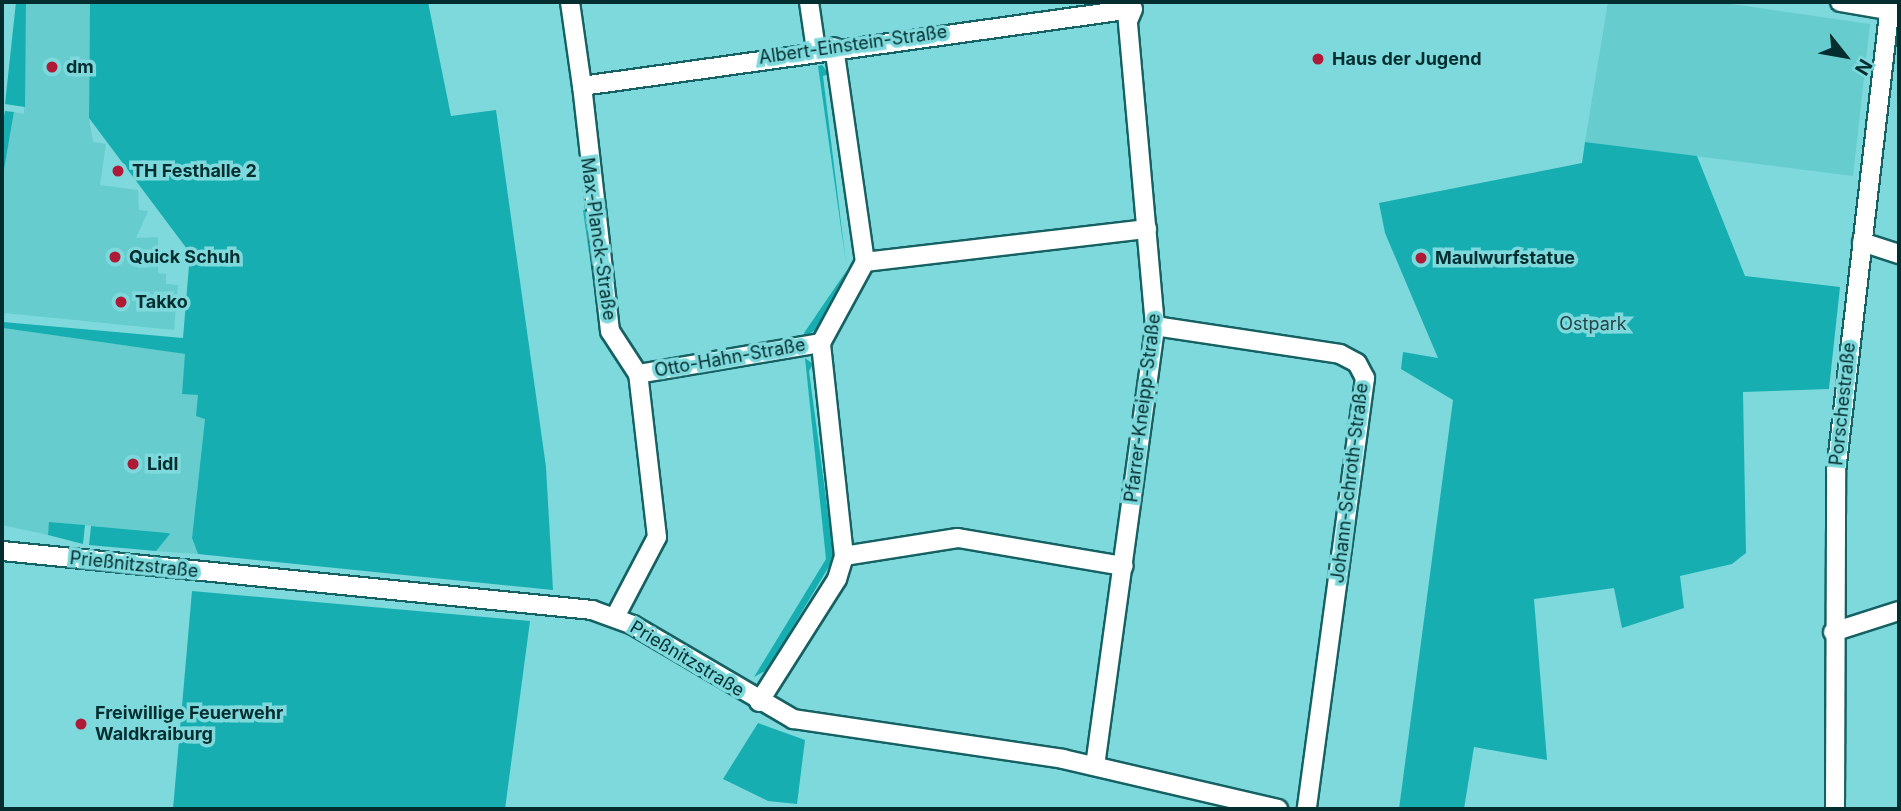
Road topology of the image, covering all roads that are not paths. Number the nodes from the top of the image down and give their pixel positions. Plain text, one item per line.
1 (570, 2) edge
2 (809, 2) edge
3 (1840, 2) edge
4 (1140, 5) edge
5 (1893, 8) edge
6 (834, 47) junction
7 (816, 50) junction
8 (580, 89) junction
9 (1147, 229) junction
10 (1862, 242) junction
11 (1899, 254) edge
12 (865, 262) junction
13 (1155, 326) junction
14 (821, 343) junction
15 (638, 374) junction
16 (2, 551) edge
17 (844, 556) junction
18 (1124, 566) junction
19 (1899, 611) edge
20 (615, 617) junction
21 (1833, 632) junction
22 (759, 702) junction
23 (1095, 766) junction
24 (1278, 809) edge
25 (1307, 809) edge
26 (1835, 809) edge

1 - 8 street, Max-Planck-Straße
2 - 7 street
3 - 5 street
4 - 6 street, Albert-Einstein-Straße
4 - 9 street, Pfarrer-Kneipp-Straße
5 - 10 street, Porschestraße
6 - 7 street, Albert-Einstein-Straße
6 - 12 street
7 - 8 street, Albert-Einstein-Straße
8 - 15 street, Max-Planck-Straße
9 - 12 street
9 - 13 street, Pfarrer-Kneipp-Straße
10 - 11 street
10 - 21 street, Porschestraße
12 - 14 street
13 - 18 street, Pfarrer-Kneipp-Straße
13 - 25 street, Johann-Schroth-Straße
14 - 15 street, Otto-Hahn-Straße
14 - 17 street
15 - 20 street, Max-Planck-Straße
16 - 20 street, Prießnitzstraße
17 - 18 street
17 - 22 street
18 - 23 street, Pfarrer-Kneipp-Straße
19 - 21 street
20 - 22 street, Prießnitzstraße
21 - 26 street, Porschestraße
22 - 23 street, Prießnitzstraße
23 - 24 street, Prießnitzstraße

